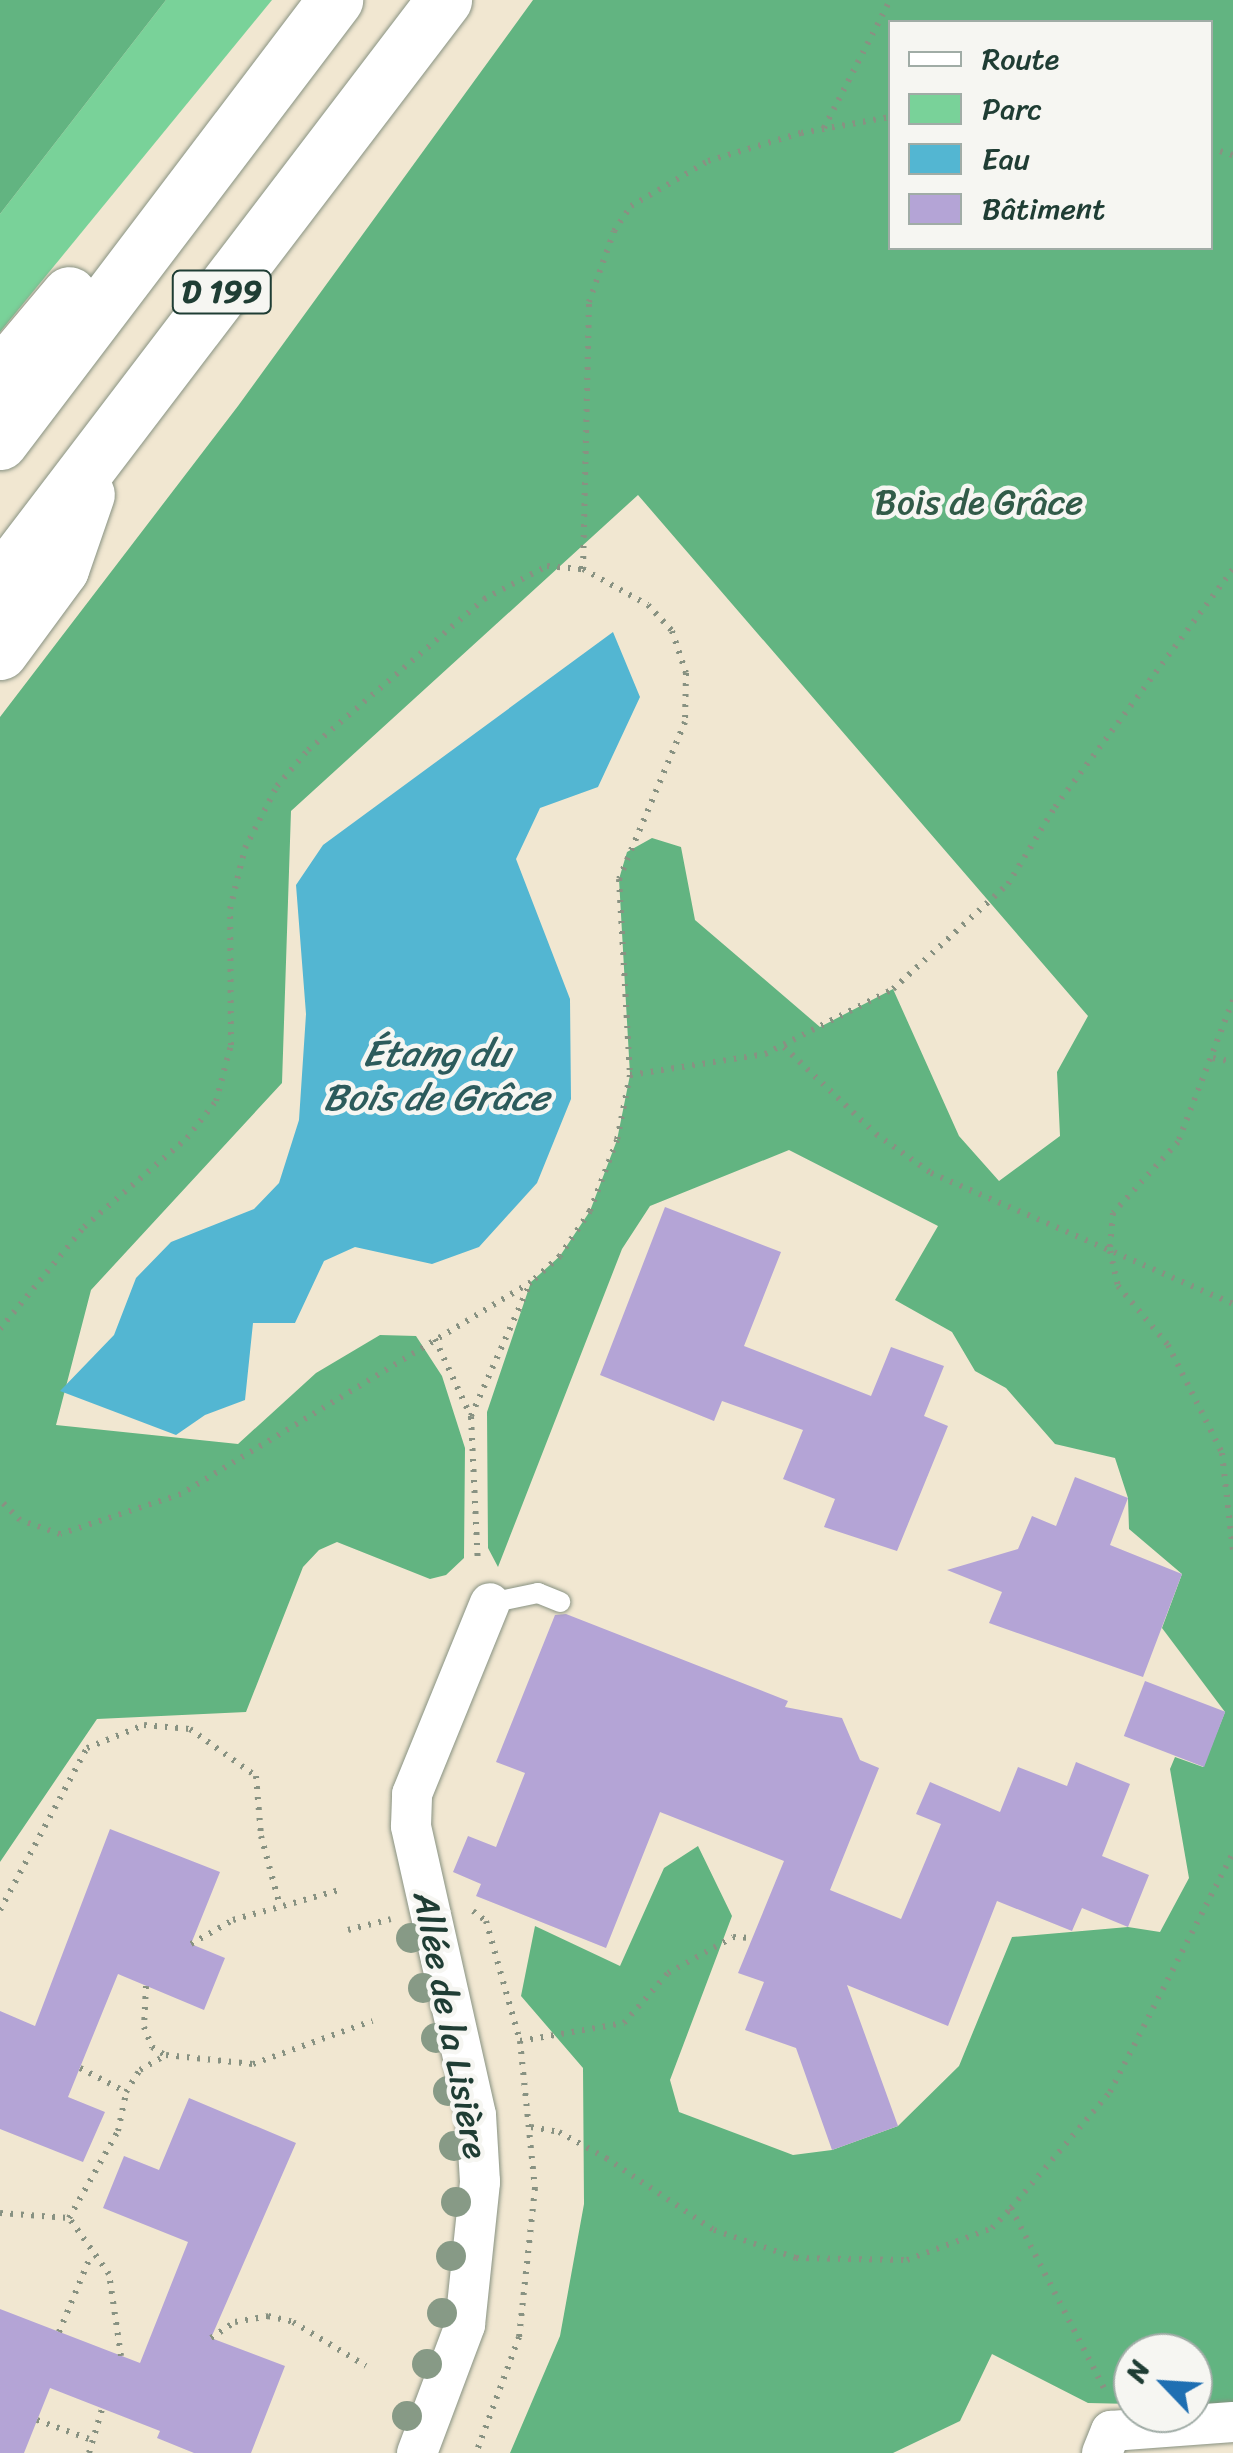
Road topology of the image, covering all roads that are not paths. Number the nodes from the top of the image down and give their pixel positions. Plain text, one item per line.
1 (306, 0) edge
2 (336, 0) edge
3 (444, 0) edge
4 (0, 376) edge
5 (0, 442) edge
6 (104, 448) junction
7 (0, 583) edge
8 (0, 652) edge
9 (560, 1602) dead end
10 (490, 1603) joint
11 (1233, 2422) edge
12 (1106, 2442) edge
13 (417, 2453) edge

1 - 4 highway
2 - 5 highway, D 199
3 - 6 highway, D 199
6 - 7 highway, D 199
6 - 8 highway
9 - 10 lane
10 - 13 street, Allée de la Lisière
11 - 12 street

